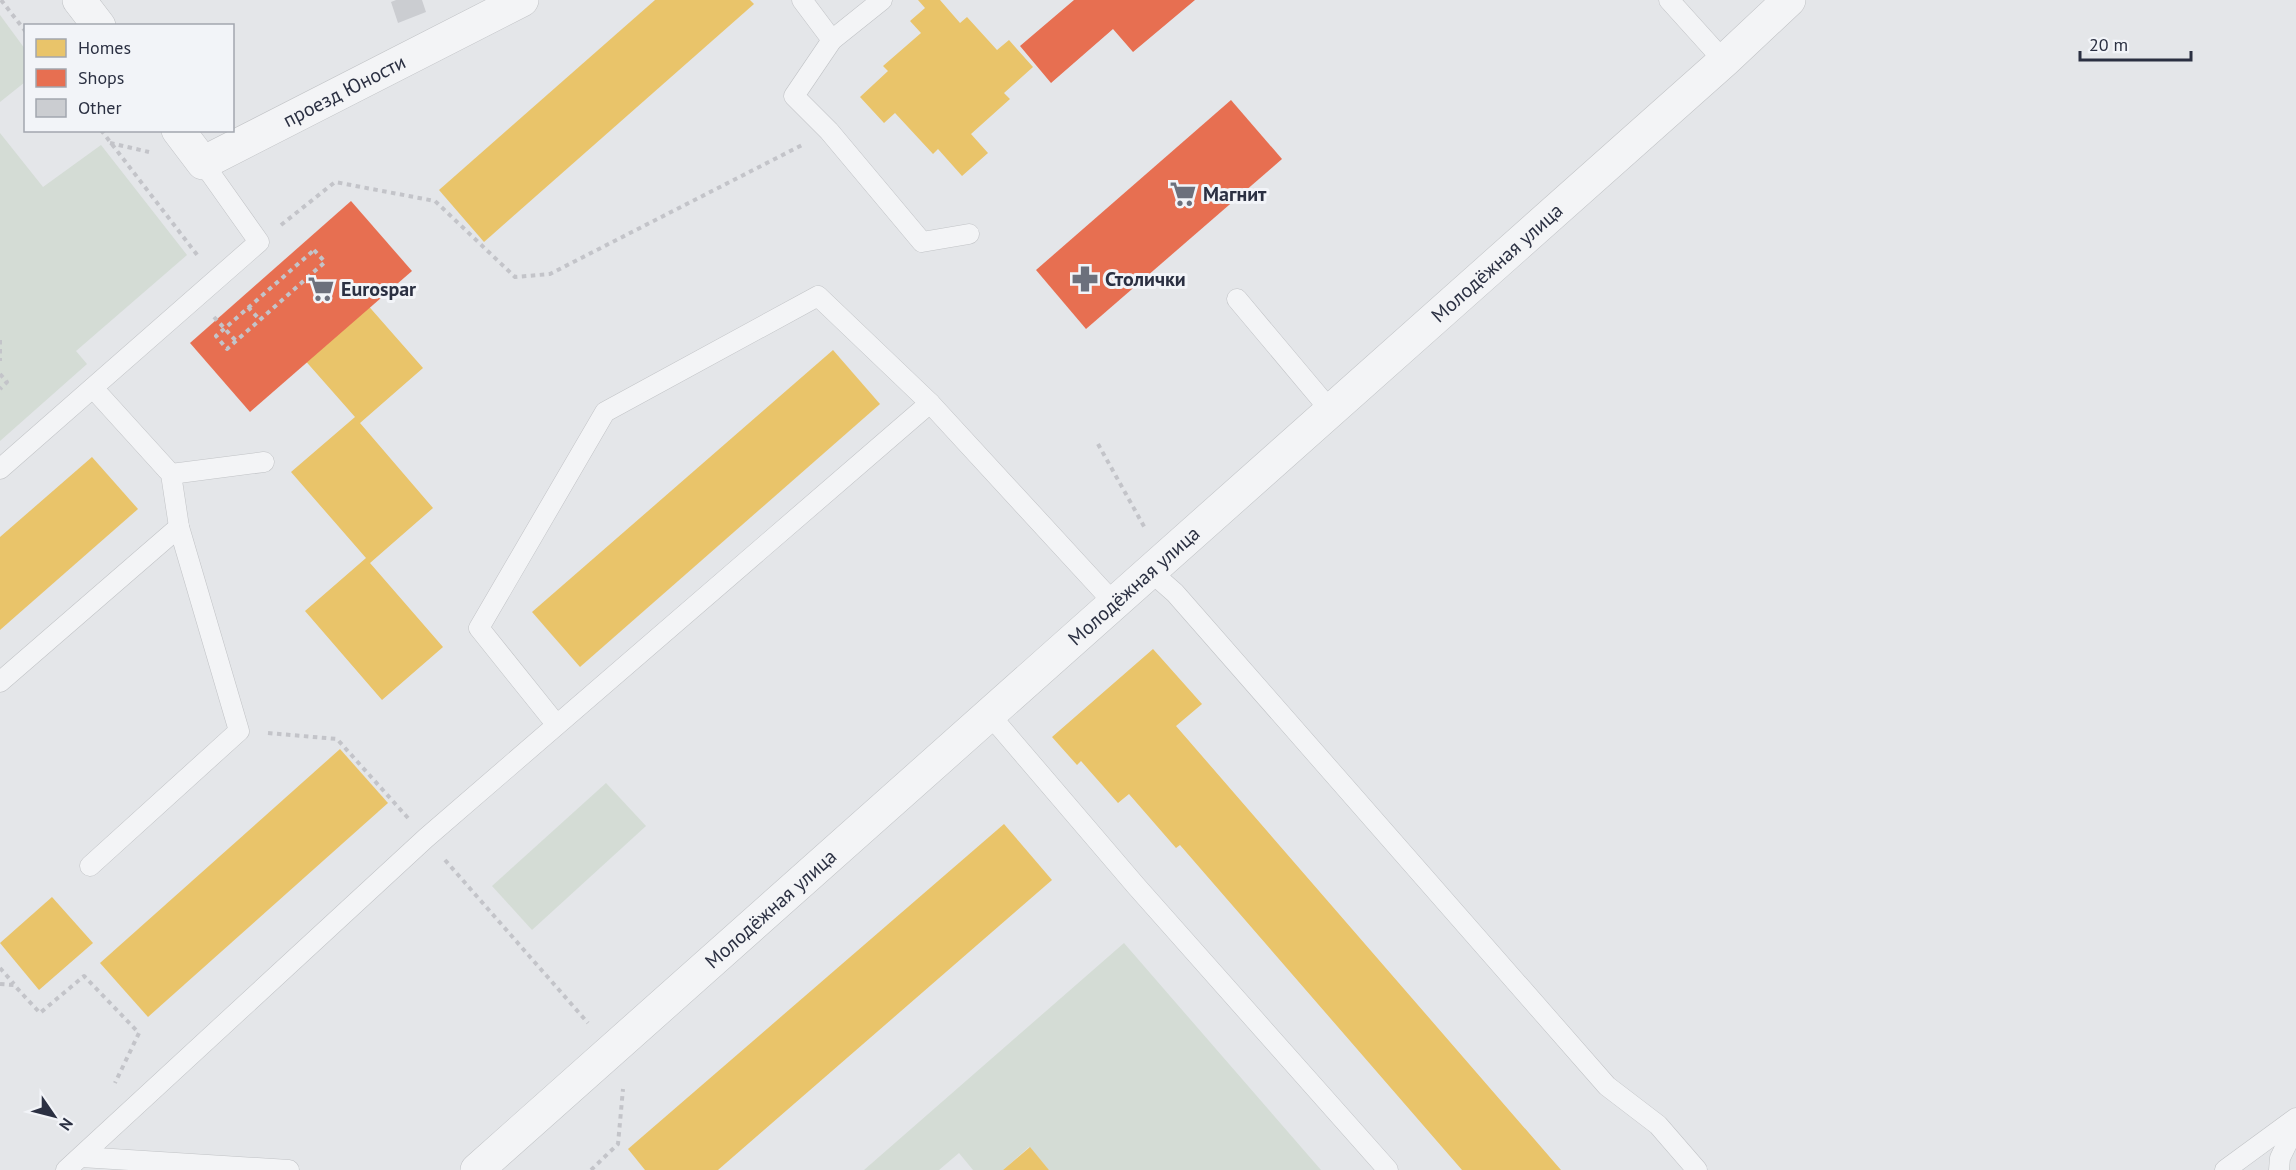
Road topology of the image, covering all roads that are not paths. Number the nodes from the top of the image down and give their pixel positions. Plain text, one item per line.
1 (522, 0) edge
2 (802, 0) edge
3 (882, 0) edge
4 (1669, 0) edge
5 (1789, 0) edge
6 (832, 40) junction
7 (1724, 61) junction
8 (180, 132) edge
9 (203, 163) junction
10 (969, 234) dead end
11 (1237, 299) dead end
12 (93, 388) junction
13 (930, 403) junction
14 (1331, 411) junction
15 (264, 462) dead end
16 (0, 469) edge
17 (171, 474) junction
18 (179, 527) junction
19 (1157, 565) junction
20 (1114, 603) junction
21 (0, 682) edge
22 (990, 714) junction
23 (556, 724) junction
24 (90, 866) dead end
25 (2296, 1118) edge
26 (2296, 1125) edge
27 (79, 1166) edge
28 (290, 1170) edge
29 (477, 1170) edge
30 (1388, 1170) edge
31 (1697, 1170) edge
32 (2225, 1170) edge
33 (2279, 1170) edge

1 - 9 street, проезд Юности
2 - 6 lane
3 - 6 lane
4 - 7 lane
5 - 7 street, Молодёжная улица
6 - 10 lane
7 - 14 street, Молодёжная улица
8 - 9 street
9 - 12 lane
11 - 14 lane
12 - 16 lane
12 - 17 lane
13 - 20 lane
13 - 23 lane
13 - 23 lane
14 - 19 street, Молодёжная улица
15 - 17 lane
17 - 18 lane
18 - 21 lane
18 - 24 lane
19 - 20 street, Молодёжная улица
19 - 31 lane
20 - 22 street, Молодёжная улица
22 - 29 street, Молодёжная улица
22 - 30 lane
23 - 27 lane
25 - 32 lane
26 - 33 lane
27 - 28 lane

